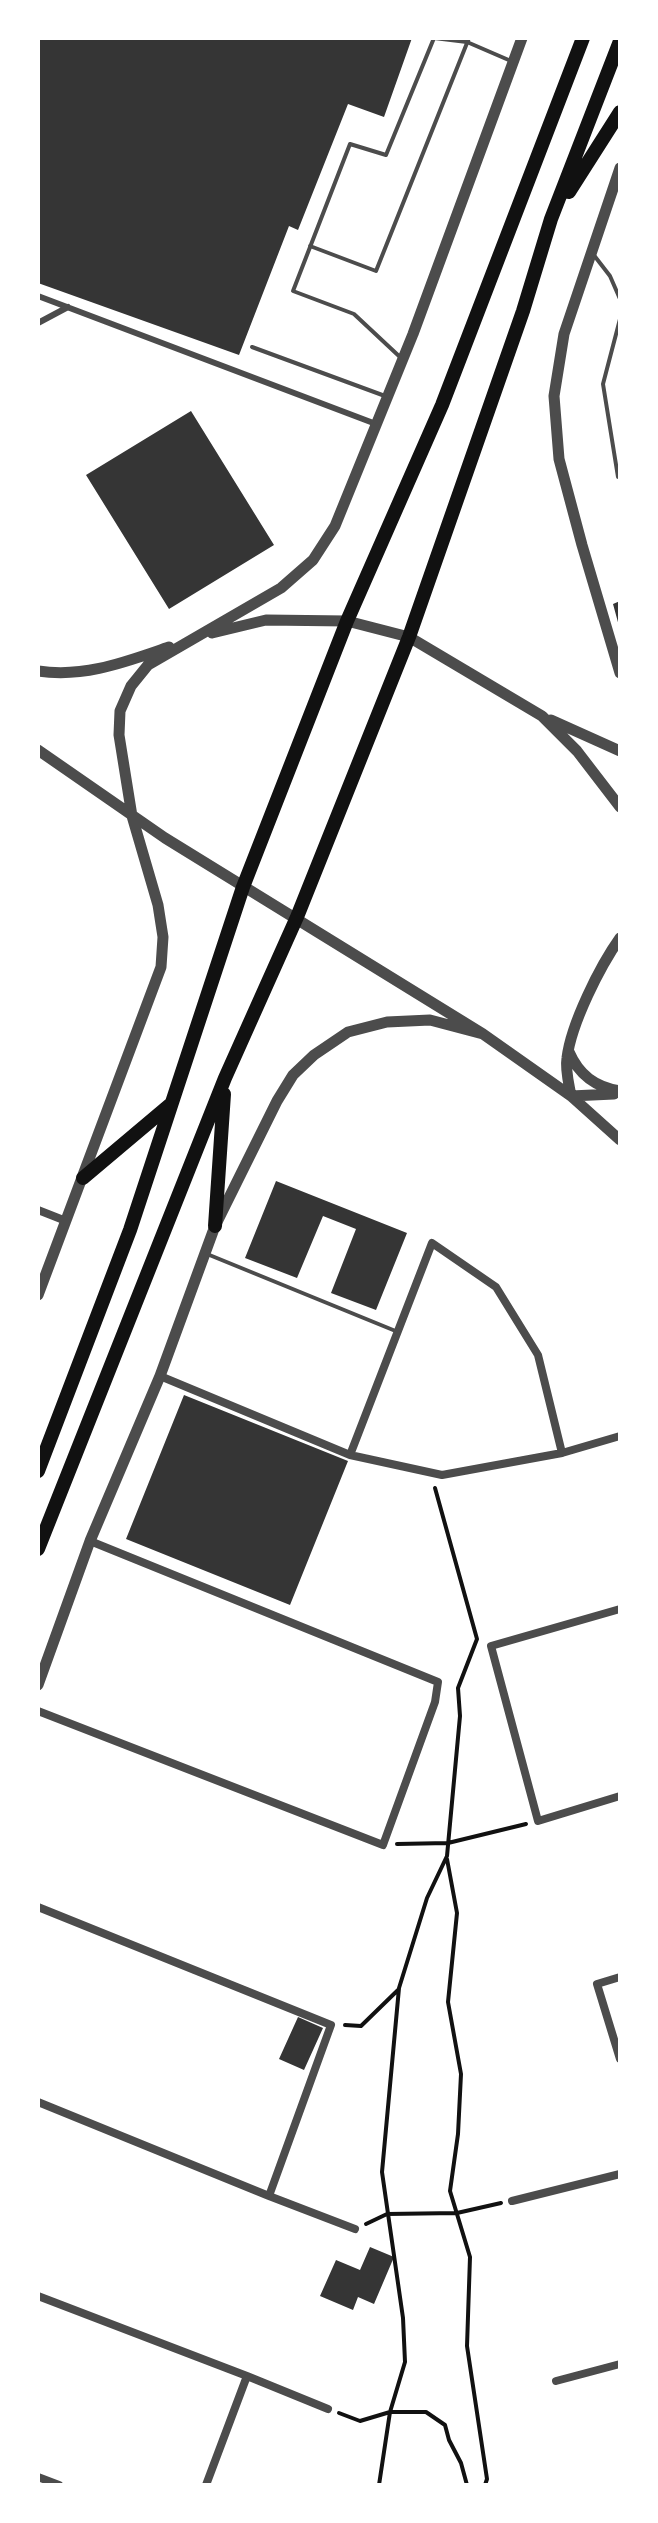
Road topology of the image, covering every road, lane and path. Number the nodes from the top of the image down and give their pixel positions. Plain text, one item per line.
1 (522, 38) edge
2 (583, 38) edge
3 (468, 40) edge
4 (620, 41) edge
5 (513, 62) junction
6 (620, 112) edge
7 (620, 168) edge
8 (551, 219) junction
9 (310, 246) junction
10 (593, 254) junction
11 (38, 296) edge
12 (620, 299) edge
13 (68, 307) junction
14 (620, 319) edge
15 (38, 323) edge
16 (252, 347) dead end
17 (402, 358) junction
18 (387, 397) junction
19 (376, 424) junction
20 (620, 477) edge
21 (347, 621) junction
22 (620, 629) edge
23 (607, 633) junction
24 (199, 636) junction
25 (409, 637) junction
26 (38, 671) edge
27 (620, 673) edge
28 (542, 716) junction
29 (38, 750) edge
30 (620, 751) edge
31 (620, 807) edge
32 (132, 816) junction
33 (243, 887) junction
34 (297, 917) junction
35 (620, 938) edge
36 (483, 1034) junction
37 (569, 1051) junction
38 (225, 1078) junction
39 (620, 1092) edge
40 (571, 1096) junction
41 (172, 1103) junction
42 (620, 1140) edge
43 (83, 1178) junction
44 (38, 1210) edge
45 (66, 1221) junction
46 (215, 1226) junction
47 (205, 1253) junction
48 (38, 1295) edge
49 (398, 1332) junction
50 (160, 1376) junction
51 (620, 1436) edge
52 (562, 1453) junction
53 (350, 1455) junction
54 (38, 1471) edge
55 (431, 1473) junction
56 (90, 1541) junction
57 (38, 1549) edge
58 (620, 1609) edge
59 (38, 1685) edge
60 (38, 1711) edge
61 (620, 1796) edge
62 (538, 1821) junction
63 (448, 1843) junction
64 (383, 1845) junction
65 (447, 1856) junction
66 (38, 1907) edge
67 (620, 1977) edge
68 (399, 1988) junction
69 (331, 2025) junction
70 (620, 2059) edge
71 (38, 2102) edge
72 (620, 2174) edge
73 (269, 2196) junction
74 (512, 2201) joint
75 (457, 2213) junction
76 (387, 2214) junction
77 (355, 2229) joint
78 (38, 2296) edge
79 (620, 2364) edge
80 (247, 2376) junction
81 (556, 2381) dead end
82 (328, 2409) joint
83 (390, 2412) junction
84 (38, 2477) edge
85 (59, 2485) edge
86 (206, 2485) edge
87 (379, 2485) edge
88 (467, 2485) edge
89 (485, 2485) edge

1 - 5 street
2 - 21 main road
3 - 5 lane
3 - 9 lane
3 - 9 lane
4 - 8 main road
5 - 17 street
6 - 8 main road
7 - 10 street
8 - 25 main road
9 - 17 lane
10 - 12 lane
10 - 23 street
11 - 13 street
13 - 15 street
13 - 19 street
14 - 20 lane
16 - 18 lane
17 - 18 street
18 - 19 street
19 - 24 street
21 - 24 street
21 - 25 street
21 - 33 main road
22 - 23 lane
23 - 27 street
24 - 26 street
24 - 32 street
25 - 28 street
25 - 34 main road
28 - 30 street
28 - 31 street
29 - 32 street
32 - 33 street
32 - 43 street
33 - 34 street
33 - 41 main road
34 - 36 street
34 - 38 main road
35 - 37 street
36 - 40 street
36 - 46 street
37 - 39 street
37 - 40 street
38 - 46 main road
38 - 57 main road
39 - 40 street
40 - 42 street
41 - 43 main road
41 - 54 main road
43 - 45 street
44 - 45 street
45 - 48 street
46 - 47 street
47 - 49 lane
47 - 50 street
49 - 52 street
49 - 53 street
50 - 53 street
50 - 56 street
51 - 52 street
52 - 55 street
53 - 55 street
55 - 63 path
56 - 59 street
56 - 64 street
58 - 62 street
60 - 64 street
61 - 62 street
62 - 63 path
63 - 64 path
63 - 65 path
65 - 68 path
65 - 75 path
66 - 69 street
67 - 70 street
68 - 69 path
68 - 76 path
69 - 73 street
71 - 73 street
72 - 74 street
73 - 77 street
74 - 75 path
75 - 76 path
75 - 89 path
76 - 77 path
76 - 83 path
78 - 80 street
79 - 81 street
80 - 82 street
80 - 86 street
82 - 83 path
83 - 87 path
83 - 88 path
84 - 85 street

